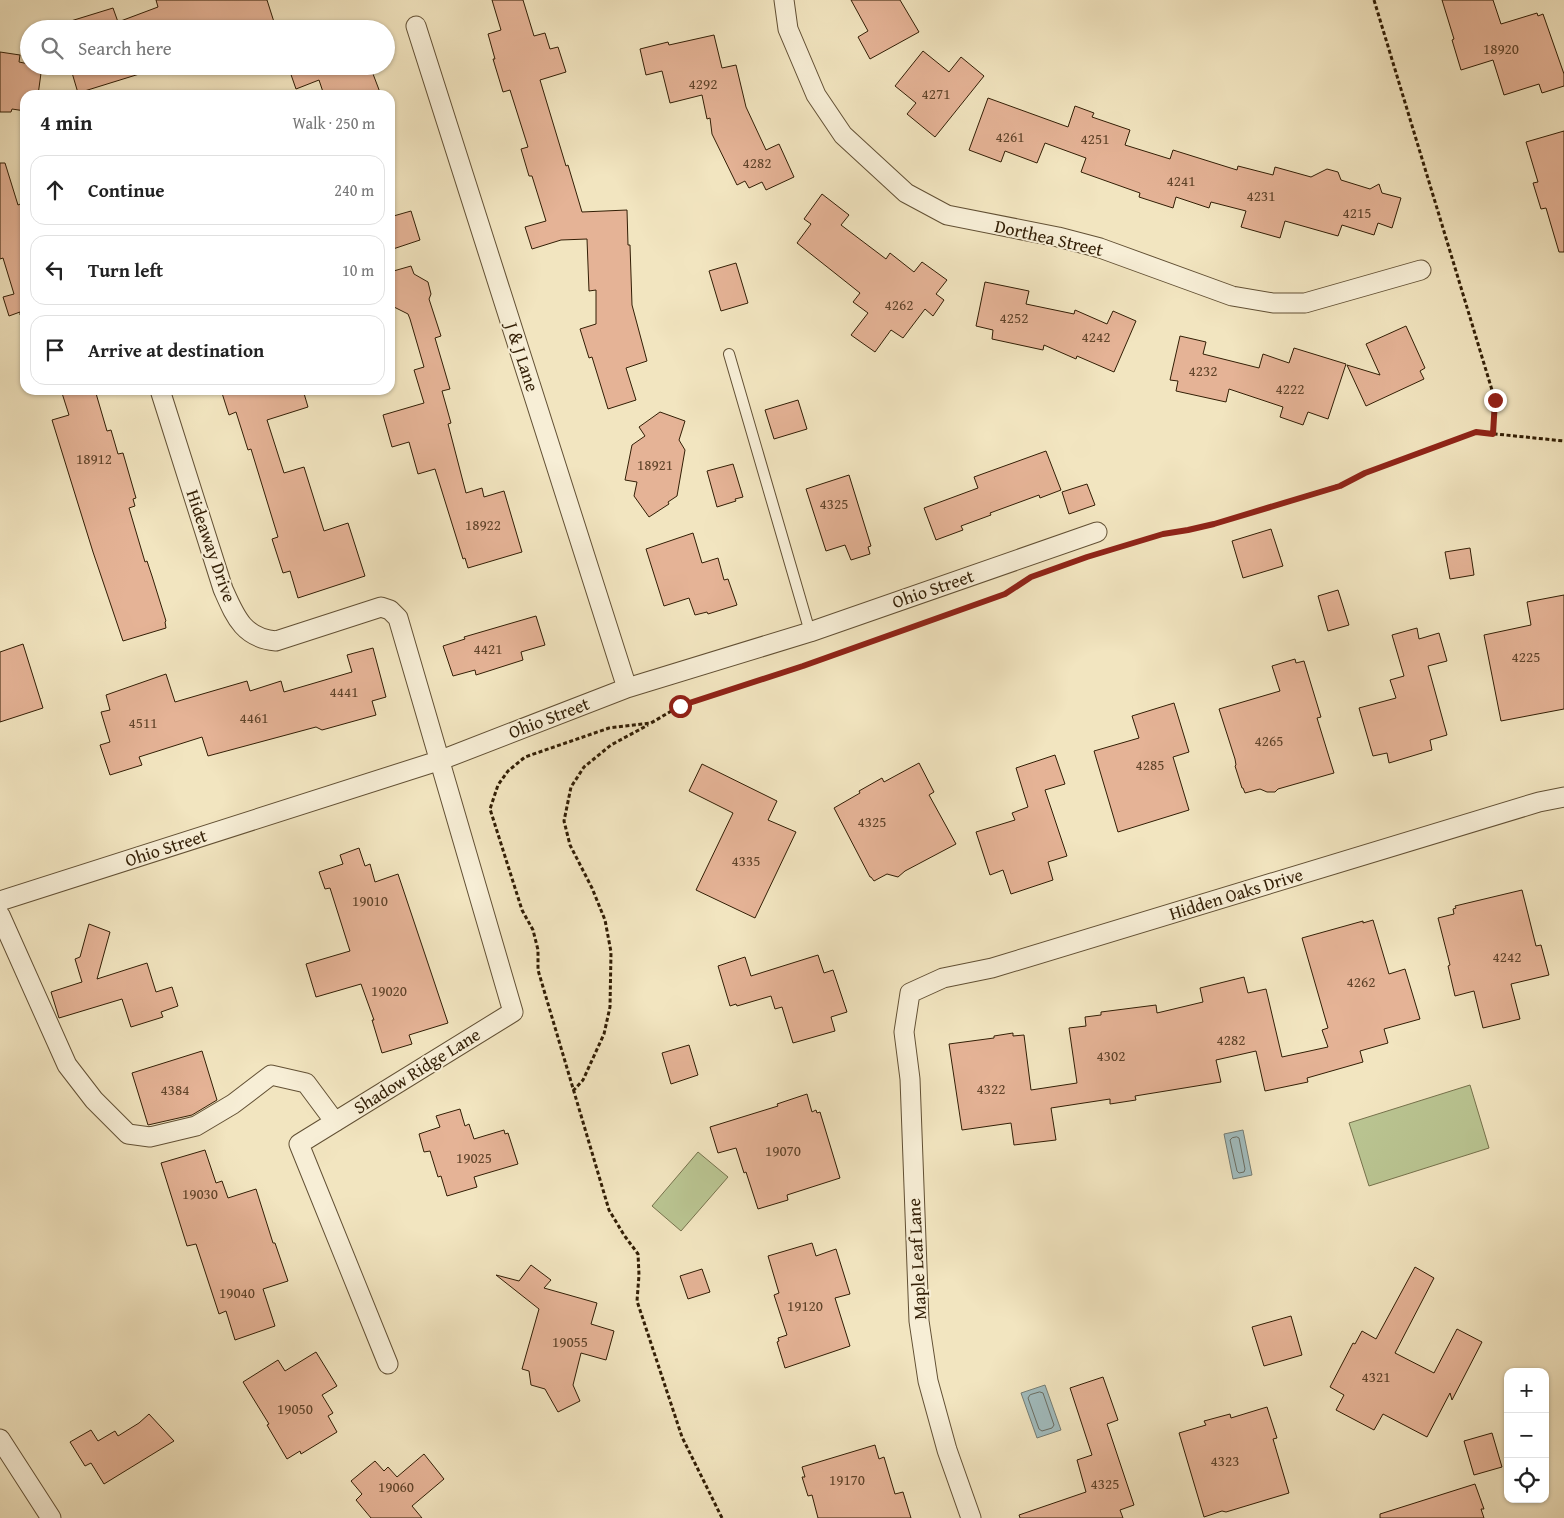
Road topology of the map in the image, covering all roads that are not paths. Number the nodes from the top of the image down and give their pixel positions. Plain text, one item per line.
1 (784, 0) edge
2 (416, 26) dead end
3 (1421, 270) dead end
4 (729, 354) dead end
5 (162, 395) edge
6 (1098, 532) dead end
7 (810, 632) junction
8 (627, 688) junction
9 (441, 760) junction
10 (1564, 798) edge
11 (0, 901) edge
12 (0, 915) edge
13 (910, 994) joint
14 (335, 1122) junction
15 (388, 1364) dead end
16 (0, 1438) edge
17 (51, 1518) edge
18 (971, 1518) edge

1 - 3 street, Dorthea Street
2 - 8 street, J & J Lane
4 - 7 lane
5 - 9 street, Hideaway Drive
6 - 7 street, Ohio Street
7 - 8 street, Ohio Street
8 - 9 street, Ohio Street
9 - 11 street, Ohio Street
9 - 14 street, Shadow Ridge Lane
10 - 13 street, Hidden Oaks Drive
12 - 14 street
13 - 18 street, Maple Leaf Lane
14 - 15 street, Shadow Ridge Lane
16 - 17 street

